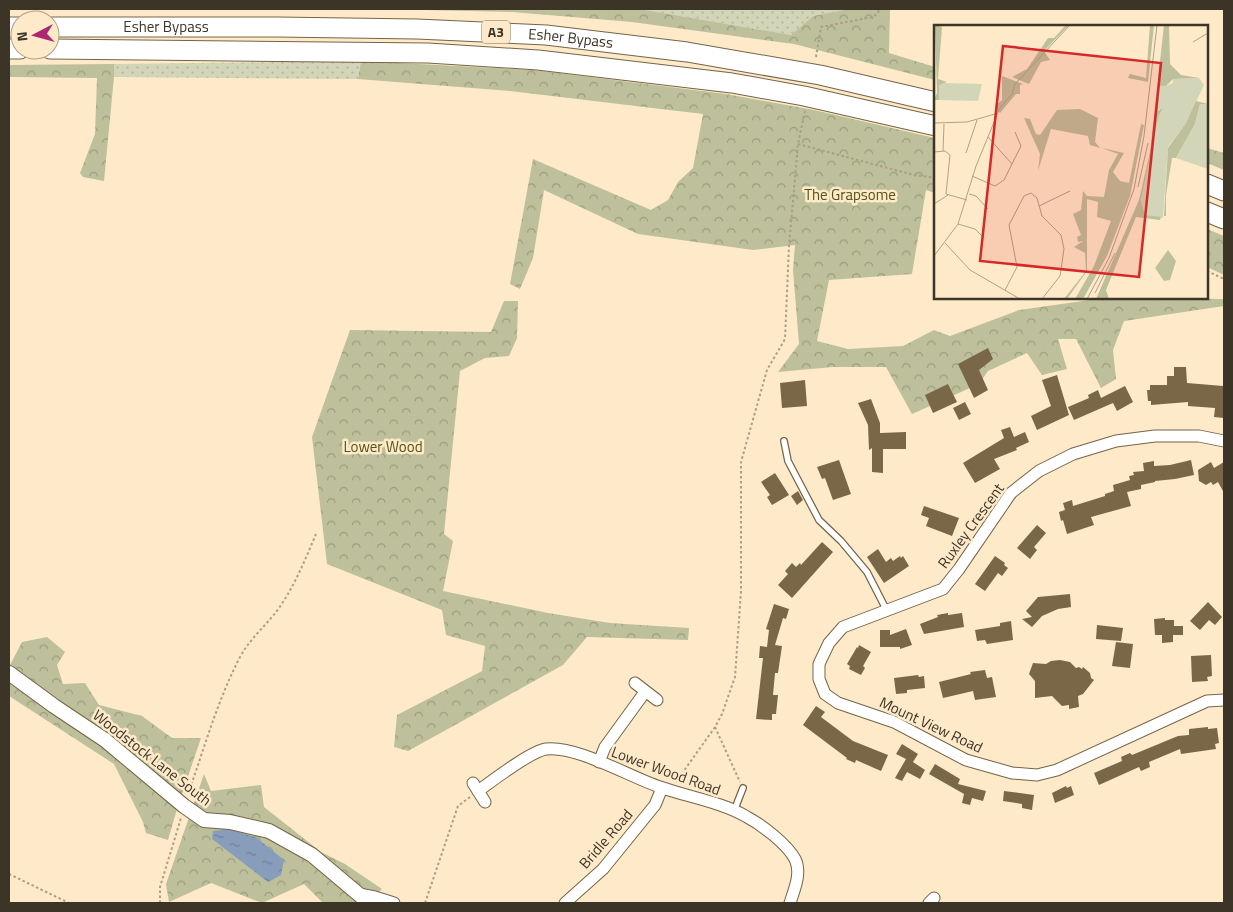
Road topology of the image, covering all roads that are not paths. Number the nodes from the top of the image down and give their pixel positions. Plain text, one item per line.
1 (60, 27) edge
2 (60, 49) edge
3 (934, 102) edge
4 (934, 126) edge
5 (1208, 184) edge
6 (1224, 191) edge
7 (1208, 212) edge
8 (1224, 219) edge
9 (784, 441) dead end
10 (1224, 441) edge
11 (886, 611) junction
12 (9, 673) edge
13 (635, 683) dead end
14 (645, 692) junction
15 (657, 700) dead end
16 (1224, 700) edge
17 (599, 762) junction
18 (743, 788) road end
19 (666, 789) junction
20 (486, 802) dead end
21 (734, 811) junction
22 (364, 899) edge
23 (394, 903) edge
24 (565, 903) edge
25 (790, 903) edge

1 - 3 highway, Esher Bypass / A3
2 - 4 highway, Esher Bypass / A3
5 - 6 highway
7 - 8 highway
9 - 11 lane
10 - 11 street, Ruxley Crescent
11 - 16 street, Mount View Road
12 - 22 street, Woodstock Lane South
13 - 14 street
14 - 15 street
14 - 17 street
17 - 19 street, Lower Wood Road
17 - 20 street, Lower Wood Road
18 - 21 lane
19 - 21 street, Lower Wood Road
19 - 24 street, Bridle Road
21 - 25 street, Lower Wood Road
22 - 23 street

